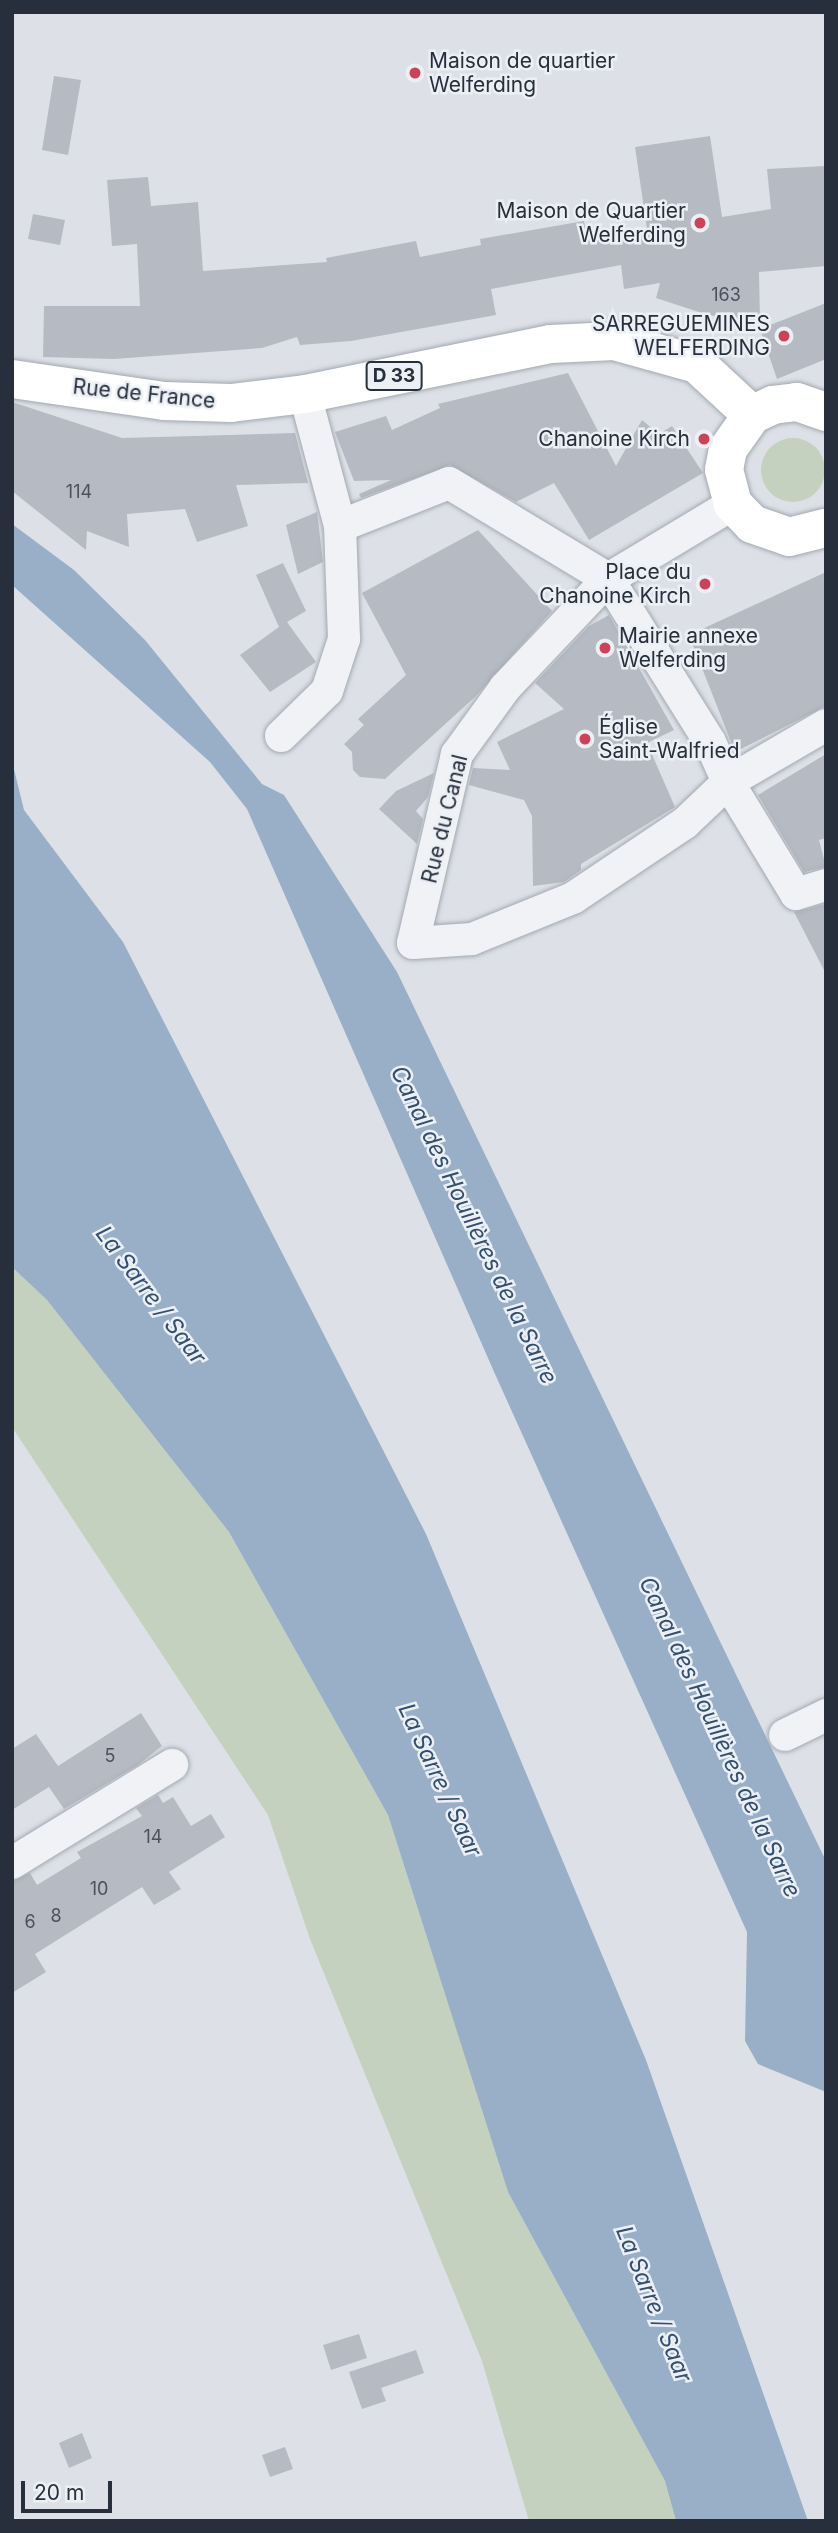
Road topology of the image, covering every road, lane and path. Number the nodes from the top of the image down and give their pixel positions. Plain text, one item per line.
1 (12, 379) edge
2 (305, 394) junction
3 (826, 412) edge
4 (752, 415) junction
5 (733, 503) junction
6 (340, 526) junction
7 (826, 528) edge
8 (608, 579) junction
9 (826, 725) edge
10 (281, 736) dead end
11 (728, 782) junction
12 (826, 885) edge
13 (826, 1715) edge
14 (785, 1735) dead end
15 (172, 1765) dead end
16 (12, 1863) edge

1 - 2 main road, Rue de France / D 33
2 - 4 main road, Rue de France / D 33
2 - 6 street
3 - 4 main road
4 - 5 main road
5 - 7 main road
5 - 8 street
6 - 8 street
6 - 10 street
8 - 11 street
8 - 11 street, Rue du Canal
9 - 11 street
11 - 12 street
13 - 14 street
15 - 16 street

